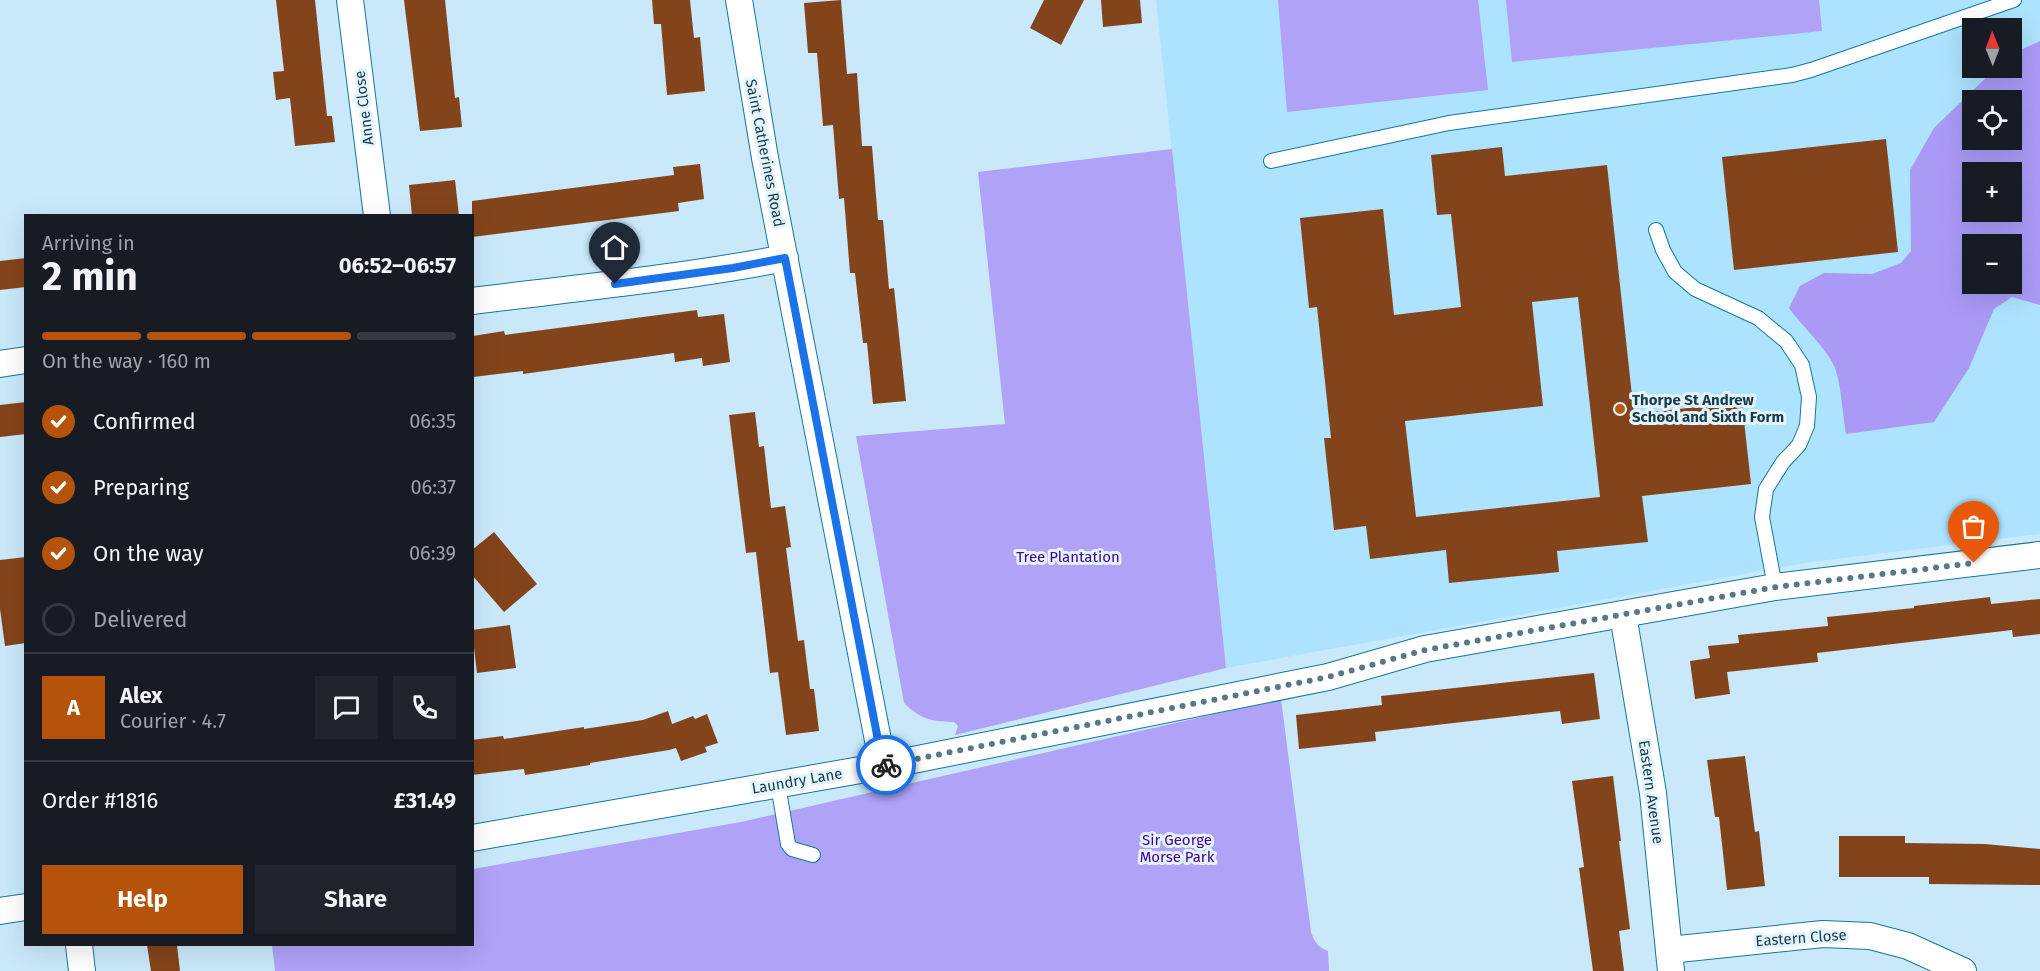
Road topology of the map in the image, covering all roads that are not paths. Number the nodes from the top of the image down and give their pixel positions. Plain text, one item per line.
1 (350, 0) edge
2 (739, 0) edge
3 (2014, 0) edge
4 (1271, 161) dead end
5 (377, 214) edge
6 (1656, 230) dead end
7 (785, 258) junction
8 (474, 301) edge
9 (24, 360) edge
10 (0, 364) edge
11 (2040, 555) edge
12 (1776, 587) junction
13 (1623, 615) junction
14 (883, 766) junction
15 (778, 784) junction
16 (474, 838) edge
17 (813, 855) dead end
18 (24, 907) edge
19 (0, 911) edge
20 (79, 946) edge
21 (1670, 960) edge
22 (82, 971) edge
23 (1963, 971) edge

1 - 5 street, Anne Close
2 - 7 street, Saint Catherines Road
3 - 4 lane
6 - 12 lane
7 - 8 street
7 - 14 street, Saint Catherines Road
9 - 10 street
11 - 12 street, Laundry Lane
12 - 13 street, Laundry Lane
13 - 14 street, Laundry Lane
13 - 21 street, Eastern Avenue
14 - 15 street, Laundry Lane
15 - 16 street, Laundry Lane
15 - 17 lane
18 - 19 street
20 - 22 street
21 - 23 street, Eastern Close

